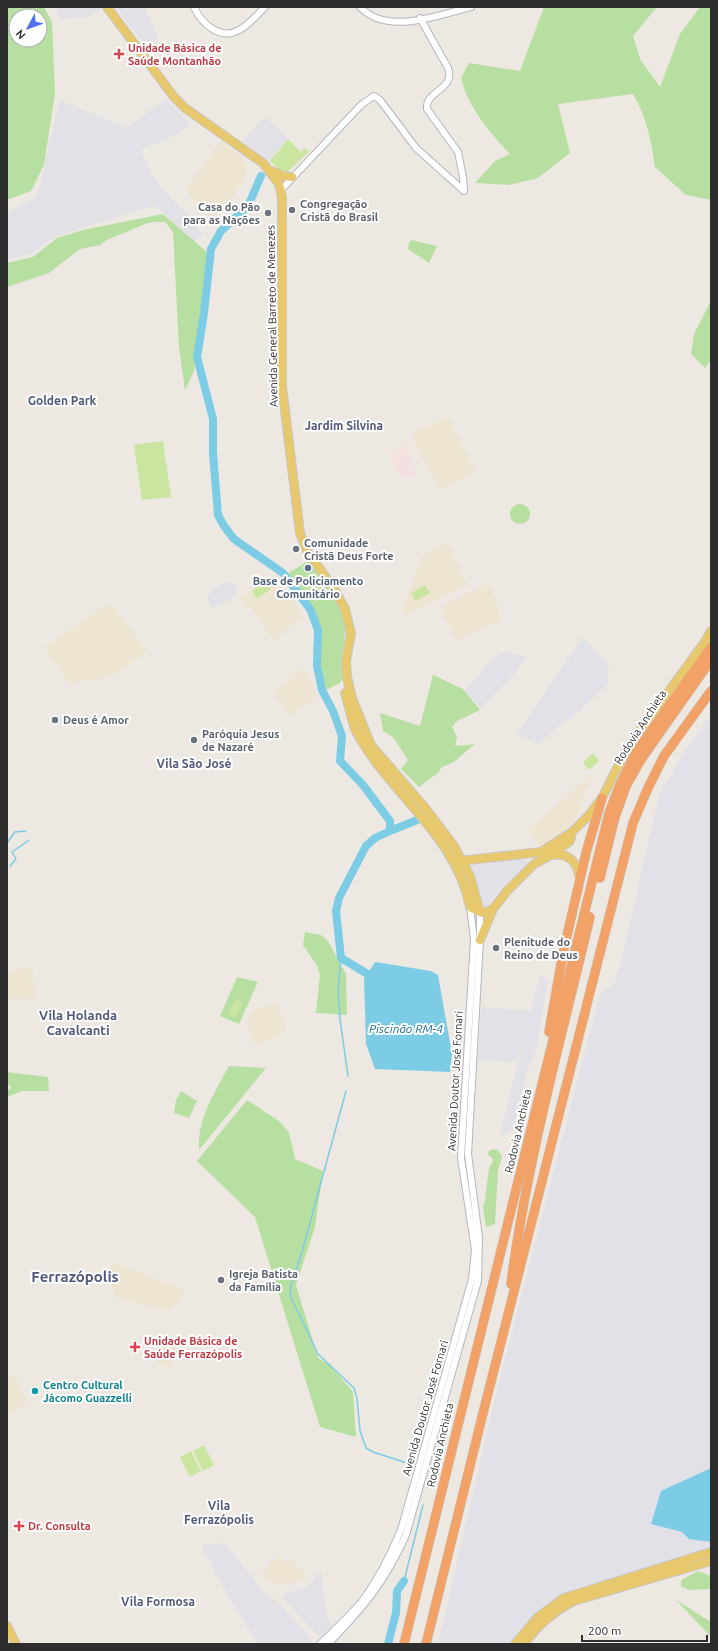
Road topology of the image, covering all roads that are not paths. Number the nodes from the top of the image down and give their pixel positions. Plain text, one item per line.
1 (107, 7) edge
2 (194, 7) edge
3 (265, 7) edge
4 (360, 7) edge
5 (471, 7) edge
6 (420, 18) junction
7 (230, 140) junction
8 (270, 170) junction
9 (292, 178) junction
10 (282, 190) junction
11 (281, 205) junction
12 (711, 632) edge
13 (708, 645) edge
14 (347, 652) junction
15 (711, 660) edge
16 (343, 686) junction
17 (711, 691) edge
18 (352, 698) junction
19 (371, 745) joint
20 (602, 798) junction
21 (572, 832) junction
22 (529, 854) junction
23 (551, 855) junction
24 (463, 860) junction
25 (453, 861) junction
26 (534, 864) junction
27 (580, 879) junction
28 (470, 907) junction
29 (493, 909) junction
30 (480, 912) junction
31 (480, 940) junction
32 (536, 1103) junction
33 (507, 1321) junction
34 (711, 1552) edge
35 (711, 1561) edge
36 (7, 1626) edge
37 (427, 1643) edge
38 (16, 1644) edge
39 (320, 1644) edge
40 (328, 1644) edge
41 (404, 1644) edge
42 (515, 1644) edge
43 (524, 1644) edge

1 - 7 main road
2 - 3 street
4 - 6 street
5 - 6 street
6 - 9 street
7 - 8 main road
7 - 11 main road
8 - 9 main road
8 - 10 main road
9 - 10 street
10 - 11 main road
11 - 14 main road, Avenida General Barreto de Menezes
12 - 13 main road
13 - 20 main road
13 - 32 highway, Rodovia Anchieta
14 - 16 main road, Avenida General Barreto de Menezes
14 - 18 main road, Avenida General Barreto de Menezes
15 - 33 highway, Rodovia Anchieta
16 - 18 main road
16 - 25 main road, Avenida Doutor José Fornari
17 - 33 highway, Rodovia Anchieta
18 - 19 main road, Avenida General Barreto de Menezes
19 - 24 main road, Avenida Doutor José Fornari
20 - 21 main road
20 - 27 highway
21 - 22 main road
21 - 23 main road
22 - 24 main road
22 - 26 main road
23 - 26 main road
23 - 27 main road
24 - 25 main road
24 - 30 main road, Avenida Doutor José Fornari
25 - 28 main road, Avenida Doutor José Fornari
26 - 29 main road
27 - 32 highway
28 - 30 main road
28 - 39 street, Avenida Doutor José Fornari
29 - 30 main road
29 - 31 main road
30 - 31 street, Avenida Doutor José Fornari
31 - 40 street, Avenida Doutor José Fornari
32 - 41 highway, Rodovia Anchieta
33 - 37 highway, Rodovia Anchieta
34 - 42 main road
35 - 43 main road
36 - 38 main road

